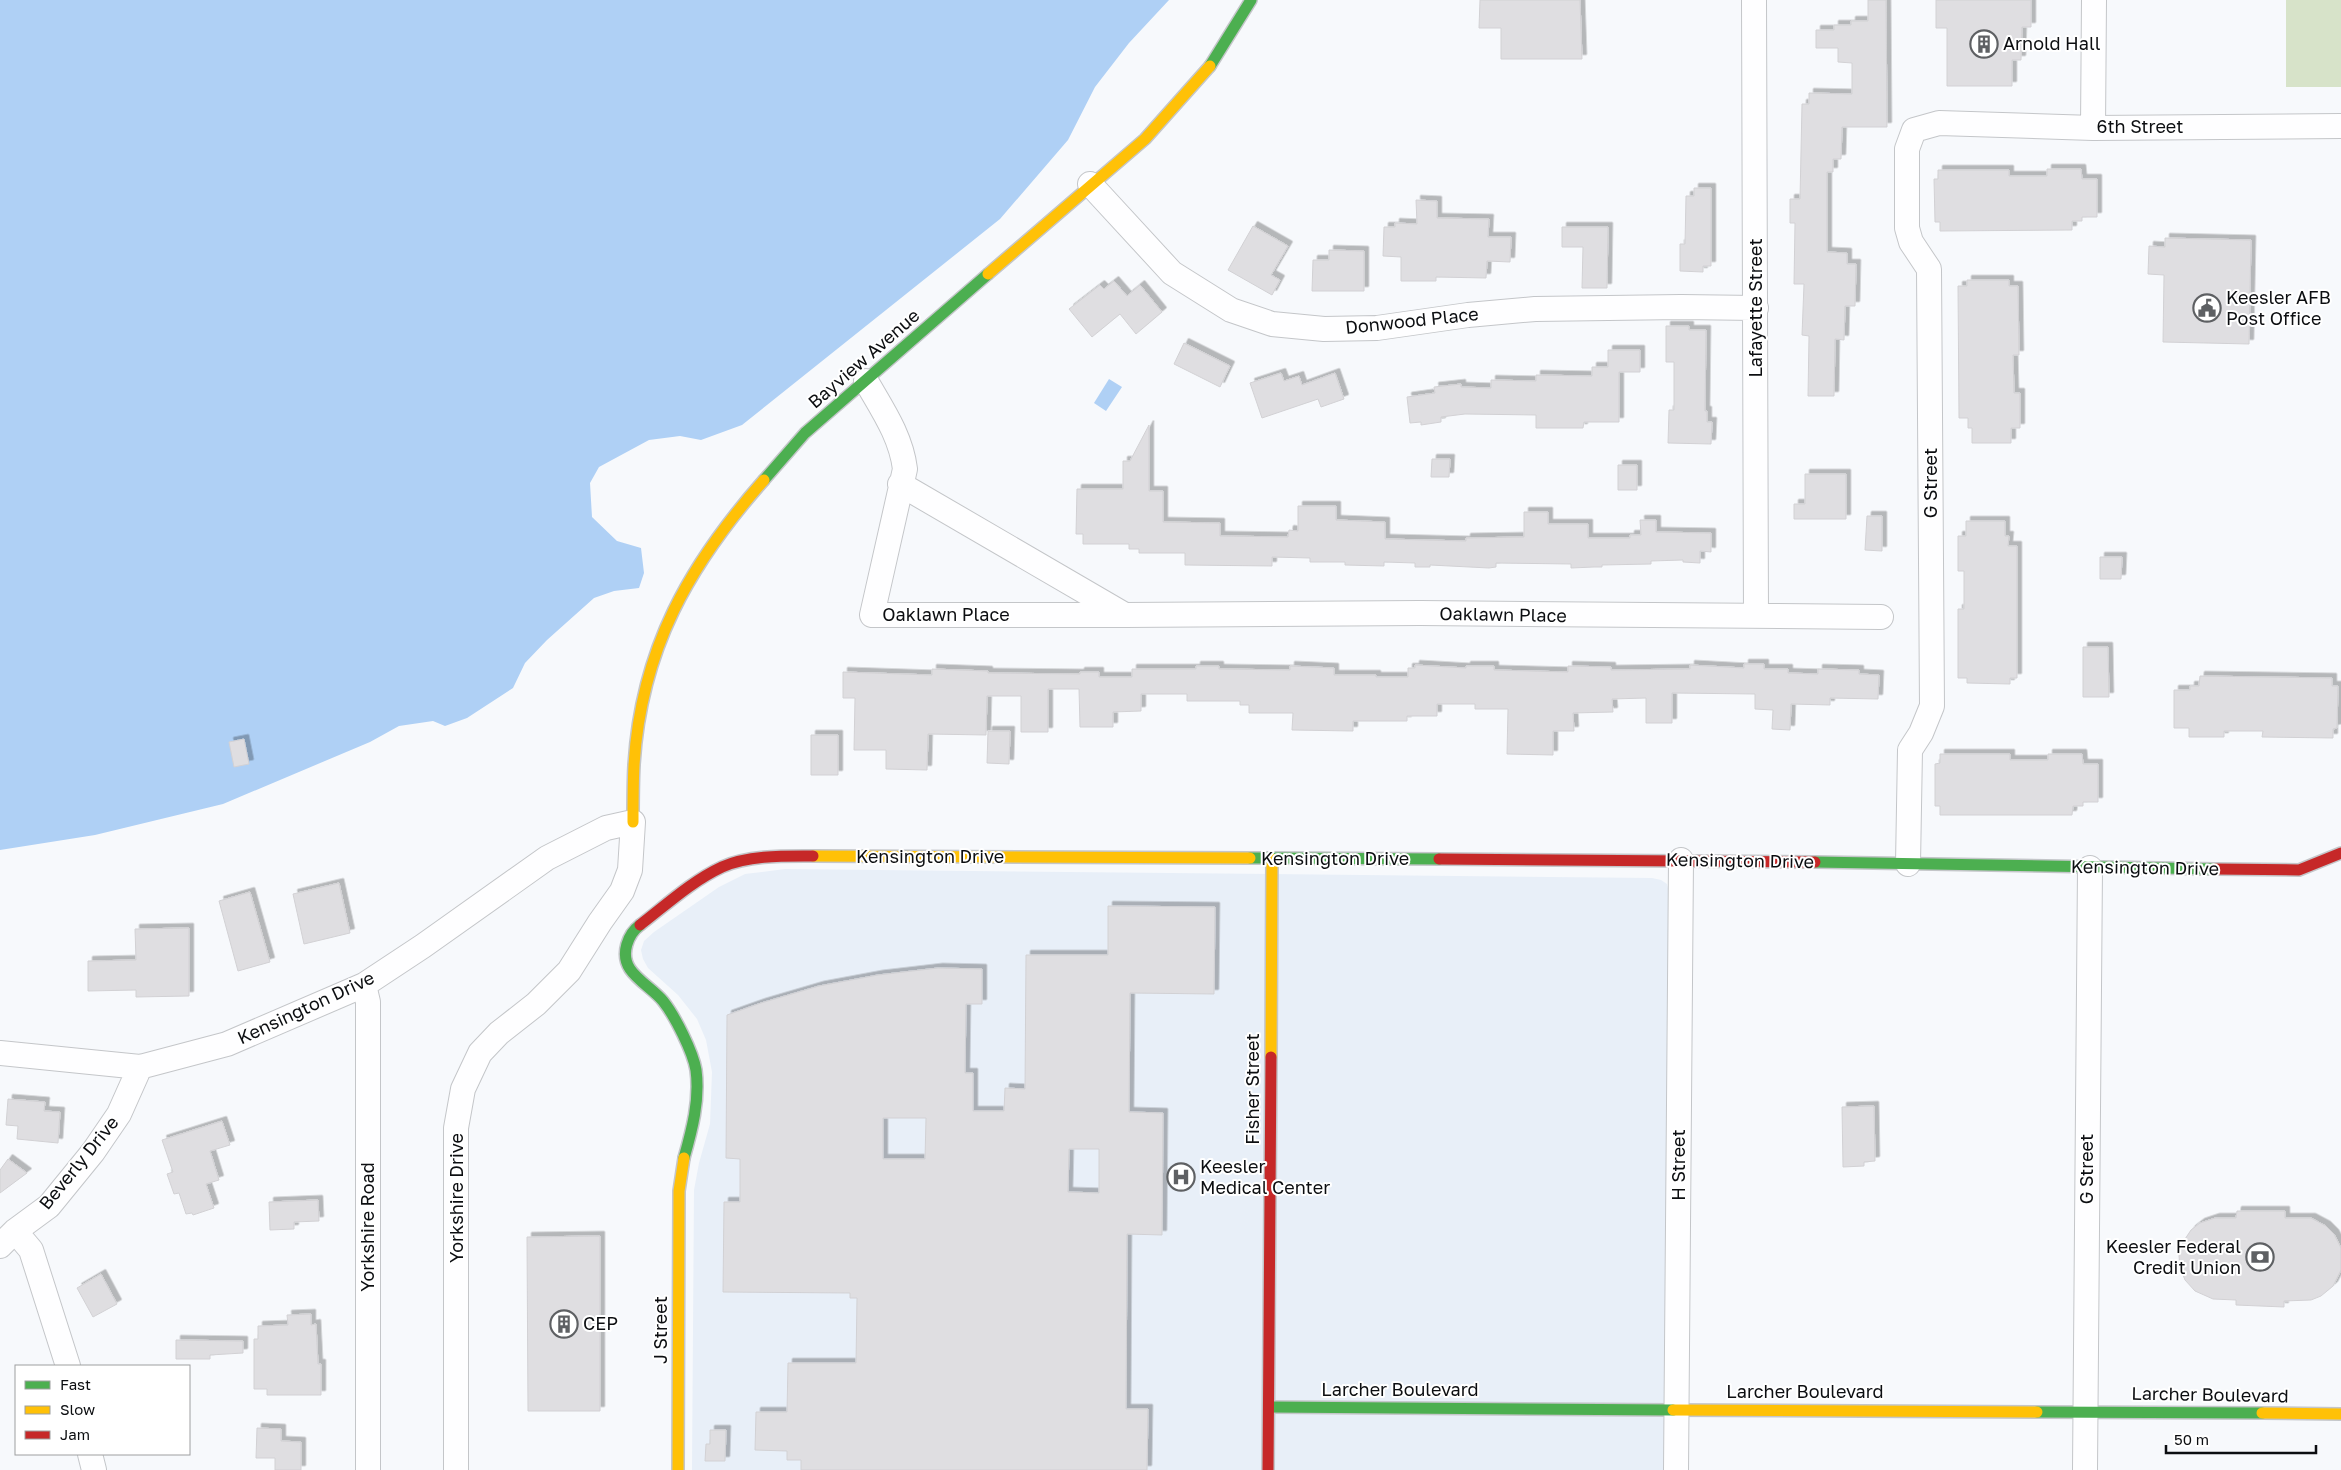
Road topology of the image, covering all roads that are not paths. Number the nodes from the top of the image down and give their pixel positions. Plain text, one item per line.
1 (1251, 0) edge
2 (1754, 0) edge
3 (2094, 0) edge
4 (1939, 123) joint
5 (2341, 126) edge
6 (2093, 128) junction
7 (1090, 184) junction
8 (1756, 308) junction
9 (866, 381) junction
10 (900, 484) junction
11 (1124, 615) junction
12 (1756, 616) junction
13 (1880, 617) dead end
14 (632, 822) junction
15 (2341, 853) edge
16 (1272, 859) junction
17 (1681, 860) junction
18 (1908, 864) junction
19 (2090, 868) junction
20 (364, 985) junction
21 (0, 1053) edge
22 (140, 1067) junction
23 (680, 1191) joint
24 (8, 1238) edge
25 (68, 1365) edge
26 (1269, 1407) junction
27 (1677, 1409) junction
28 (2086, 1412) junction
29 (2341, 1414) edge
30 (90, 1455) edge
31 (94, 1470) edge
32 (368, 1470) edge
33 (456, 1470) edge
34 (678, 1470) edge
35 (1268, 1470) edge
36 (1676, 1470) edge
37 (2085, 1470) edge

1 - 7 street, Bayview Avenue
2 - 8 street, Lafayette Street
3 - 6 street
4 - 6 street, 6th Street
4 - 18 street, G Street
5 - 6 street, 6th Street
7 - 8 street, Donwood Place
7 - 9 street, Bayview Avenue
8 - 12 street, Lafayette Street
9 - 10 street, Oaklawn Place
9 - 14 street, Bayview Avenue
10 - 11 street
10 - 11 street, Oaklawn Place
11 - 12 street, Oaklawn Place
12 - 13 street, Oaklawn Place
14 - 20 street, Kensington Drive
14 - 33 street, Yorkshire Drive
15 - 19 street, Kensington Drive
16 - 17 street, Kensington Drive
16 - 23 street, Kensington Drive
16 - 26 street, Fisher Street
17 - 18 street, Kensington Drive
17 - 27 street, H Street
18 - 19 street, Kensington Drive
19 - 28 street, G Street
20 - 22 street, Kensington Drive
20 - 32 street, Yorkshire Road
21 - 22 street, Kensington Drive
22 - 24 street, Beverly Drive
23 - 34 street, J Street
24 - 25 street
26 - 27 street, Larcher Boulevard
26 - 35 street, Fisher Street
27 - 28 street, Larcher Boulevard
27 - 36 street, H Street
28 - 29 street, Larcher Boulevard
28 - 37 street, G Street
30 - 31 street

